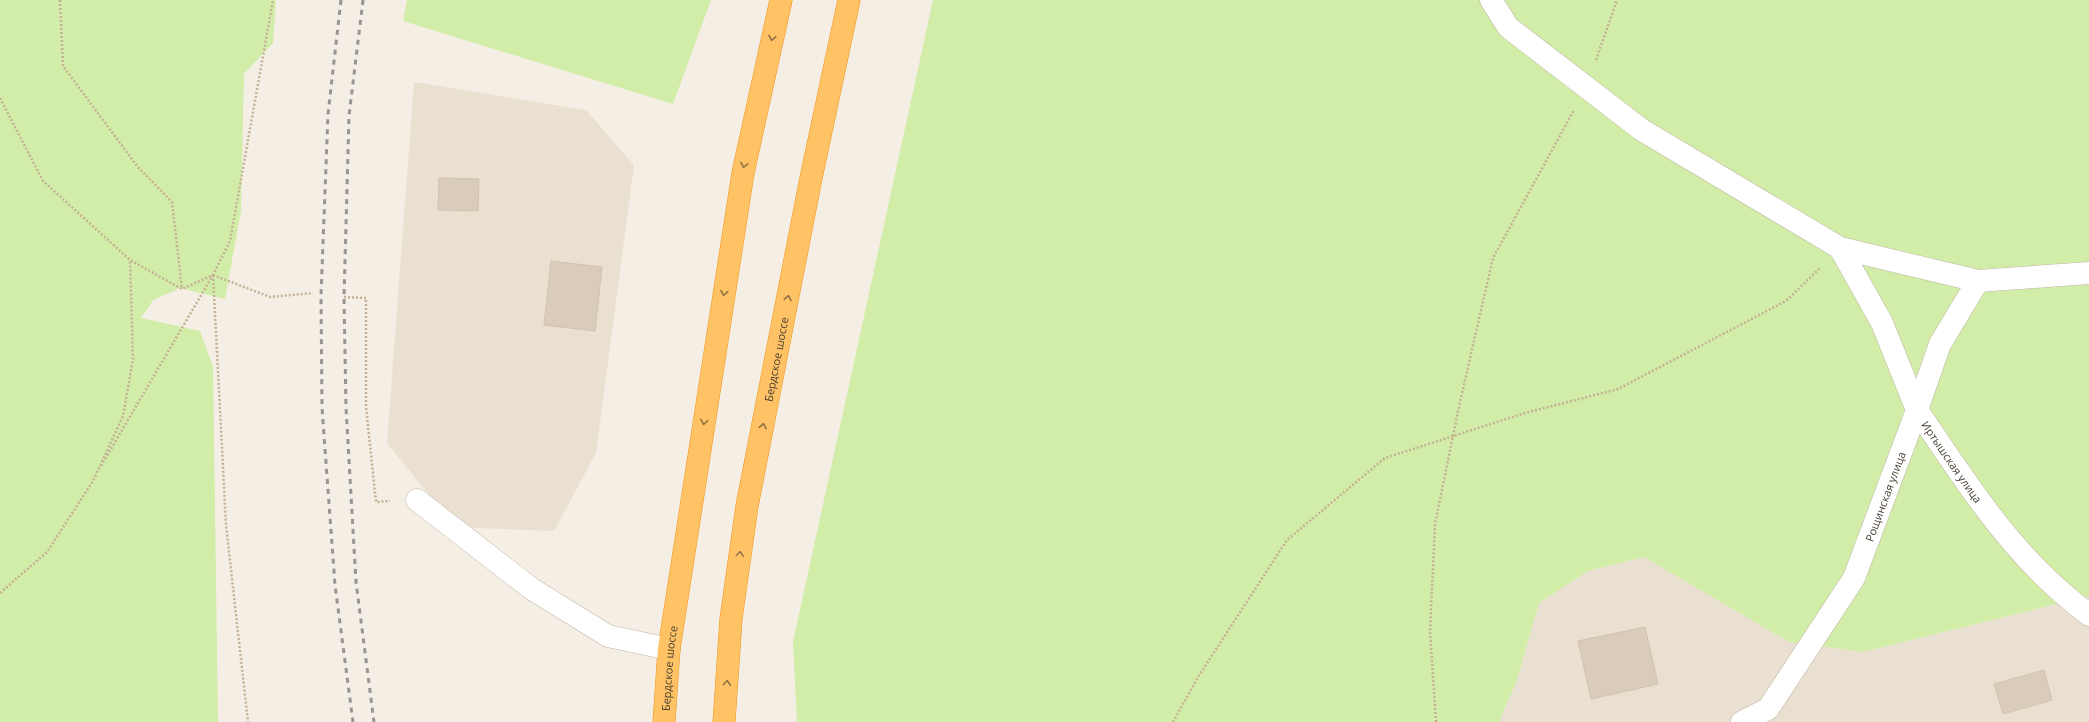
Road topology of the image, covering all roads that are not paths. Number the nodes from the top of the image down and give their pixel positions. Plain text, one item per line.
1 (781, 0) edge
2 (849, 0) edge
3 (1491, 0) edge
4 (1840, 248) junction
5 (2089, 273) edge
6 (1978, 281) junction
7 (1917, 410) junction
8 (417, 500) road end
9 (2089, 615) edge
10 (669, 649) junction
11 (664, 722) edge
12 (724, 722) edge
13 (1742, 722) edge

1 -> 10 highway, Бердское шоссе
12 -> 2 highway, Бердское шоссе
3 - 4 street
4 - 6 street
4 - 7 street
5 - 6 street
6 - 7 street, Иртышская улица
7 - 9 street, Иртышская улица
7 - 13 street, Рощинская улица
8 - 10 street
10 - 11 highway, Бердское шоссе

